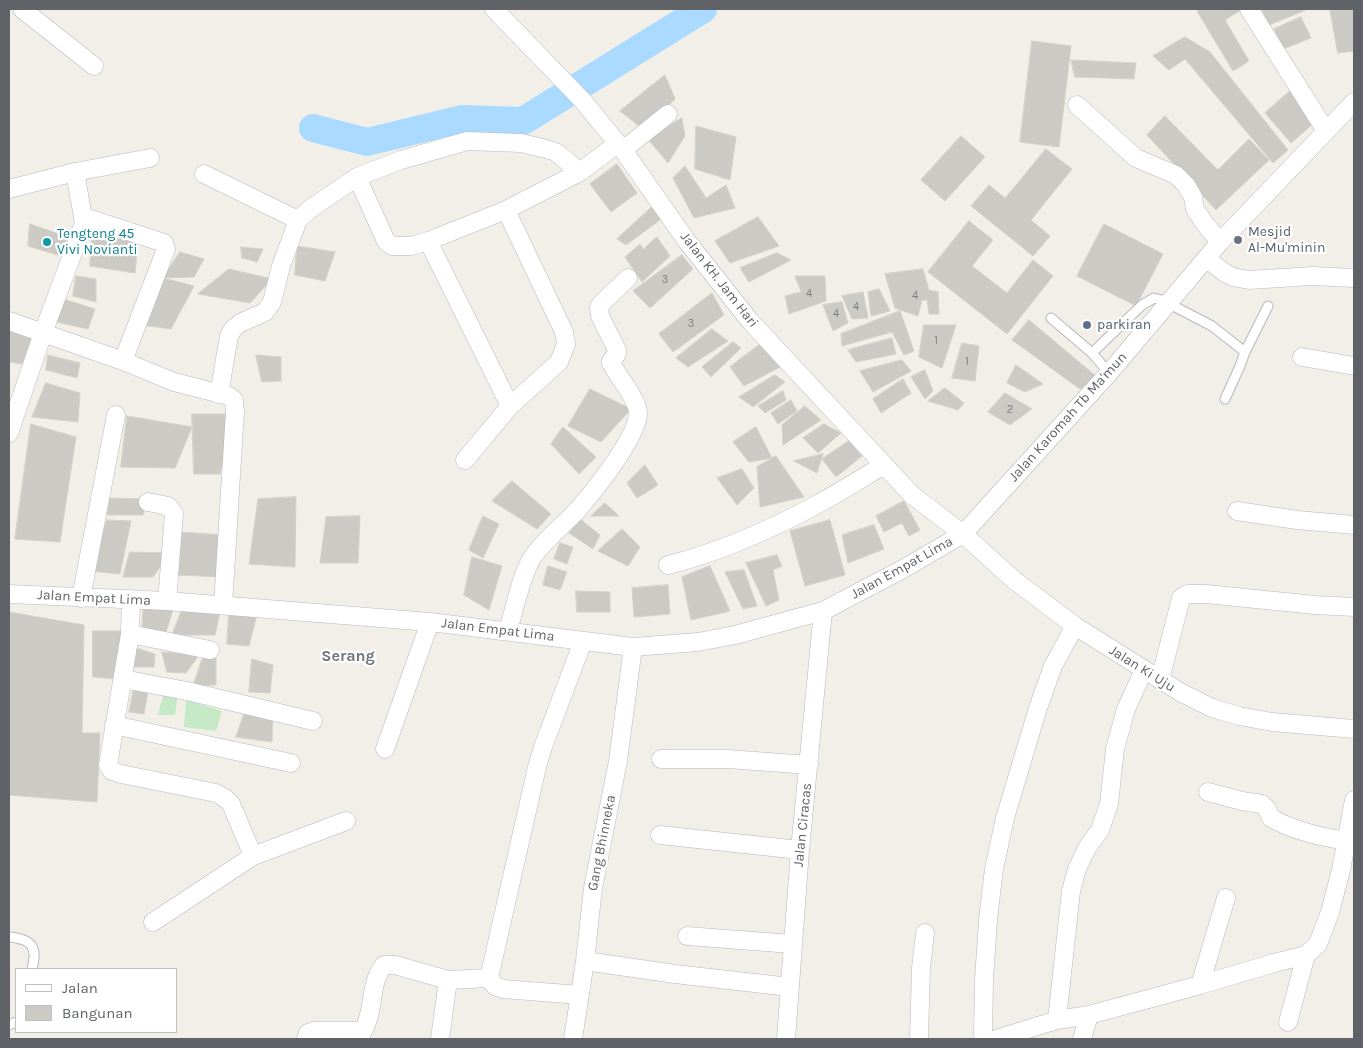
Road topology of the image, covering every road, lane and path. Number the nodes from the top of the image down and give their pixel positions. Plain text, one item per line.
1 (22, 9) edge
2 (494, 9) edge
3 (517, 9) edge
4 (1249, 9) edge
5 (513, 29) junction
6 (94, 66) dead end
7 (1354, 102) edge
8 (1077, 105) dead end
9 (668, 114) dead end
10 (1326, 131) junction
11 (620, 147) junction
12 (150, 158) dead end
13 (75, 172) junction
14 (580, 172) junction
15 (204, 174) dead end
16 (357, 177) junction
17 (9, 189) edge
18 (506, 210) junction
19 (298, 220) junction
20 (84, 223) junction
21 (428, 241) junction
22 (1220, 242) junction
23 (1207, 259) junction
24 (628, 278) dead end
25 (1354, 278) edge
26 (1170, 304) junction
27 (1268, 306) dead end
28 (1051, 318) dead end
29 (9, 321) edge
30 (43, 333) junction
31 (1245, 352) junction
32 (1092, 353) junction
33 (1302, 357) dead end
34 (123, 361) junction
35 (1354, 366) edge
36 (1110, 373) junction
37 (219, 394) junction
38 (1225, 399) dead end
39 (510, 406) junction
40 (116, 415) dead end
41 (9, 433) edge
42 (465, 460) dead end
43 (884, 465) junction
44 (148, 502) dead end
45 (1237, 511) dead end
46 (1354, 525) edge
47 (963, 534) junction
48 (668, 565) dead end
49 (9, 594) edge
50 (81, 598) junction
51 (131, 600) junction
52 (168, 602) junction
53 (223, 605) junction
54 (1354, 607) edge
55 (823, 611) junction
56 (430, 622) junction
57 (1075, 626) junction
58 (508, 630) junction
59 (130, 634) junction
60 (583, 641) junction
61 (634, 647) junction
62 (210, 650) dead end
63 (1144, 670) junction
64 (123, 679) junction
65 (1160, 680) junction
66 (312, 721) dead end
67 (114, 725) junction
68 (1354, 729) edge
69 (385, 750) dead end
70 (661, 759) dead end
71 (291, 762) dead end
72 (809, 765) junction
73 (1208, 792) dead end
74 (1354, 800) edge
75 (346, 821) dead end
76 (660, 835) dead end
77 (1347, 841) junction
78 (800, 850) junction
79 (253, 856) junction
80 (1226, 898) dead end
81 (153, 922) dead end
82 (925, 933) dead end
83 (687, 936) dead end
84 (9, 937) edge
85 (792, 944) junction
86 (1306, 955) junction
87 (585, 961) junction
88 (32, 968) edge
89 (489, 978) junction
90 (448, 980) junction
91 (1200, 985) junction
92 (790, 987) junction
93 (580, 995) junction
94 (1088, 1015) junction
95 (1056, 1020) junction
96 (1288, 1022) dead end
97 (306, 1039) edge
98 (440, 1039) edge
99 (573, 1039) edge
100 (786, 1039) edge
101 (919, 1039) edge
102 (983, 1039) edge
103 (996, 1039) edge
104 (1082, 1039) edge

1 - 6 street
2 - 5 street, Jalan KH. Jam Hari
3 - 5 street
4 - 10 street
5 - 11 street, Jalan KH. Jam Hari
7 - 10 street, Jalan Karomah Tb Ma'mun
8 - 22 street
9 - 11 street
10 - 22 street, Jalan Karomah Tb Ma'mun
11 - 14 street
11 - 43 street, Jalan KH. Jam Hari
12 - 13 street
13 - 17 street
13 - 20 street
14 - 16 street
14 - 18 street
15 - 19 street
16 - 19 street
16 - 21 street
18 - 21 street
18 - 39 street
19 - 37 street
20 - 30 street
20 - 34 street
21 - 39 street
22 - 23 street, Jalan Karomah Tb Ma'mun
23 - 25 street
23 - 26 street, Jalan Karomah Tb Ma'mun
24 - 58 street
26 - 31 lane
26 - 32 lane
26 - 36 street, Jalan Karomah Tb Ma'mun
27 - 31 lane
28 - 32 lane
29 - 30 street
30 - 34 street
30 - 41 street
31 - 38 lane
32 - 36 lane
33 - 35 street
34 - 37 street
36 - 47 street, Jalan Karomah Tb Ma'mun
37 - 53 street
39 - 42 street
40 - 50 street
43 - 47 street, Jalan KH. Jam Hari
43 - 48 street
44 - 52 street
45 - 46 street
47 - 55 street, Jalan Empat Lima
47 - 57 street, Jalan Ki Uju
49 - 50 street, Jalan Empat Lima
50 - 51 street, Jalan Empat Lima
51 - 52 street, Jalan Empat Lima
51 - 59 street
52 - 53 street, Jalan Empat Lima
53 - 56 street, Jalan Empat Lima
54 - 65 street
55 - 61 street, Jalan Empat Lima
55 - 72 street, Jalan Ciracas
56 - 58 street, Jalan Empat Lima
56 - 69 street
57 - 63 street, Jalan Ki Uju
57 - 102 street
58 - 60 street, Jalan Empat Lima
59 - 62 street
59 - 64 street
60 - 61 street, Jalan Empat Lima
60 - 89 street
61 - 87 street, Gang Bhinneka
63 - 65 street, Jalan Ki Uju
63 - 95 street
64 - 66 street
64 - 67 street
65 - 68 street, Jalan Ki Uju
67 - 71 street
67 - 79 street
70 - 72 street
72 - 78 street, Jalan Ciracas
73 - 77 street
74 - 77 street
75 - 79 street
76 - 78 street
77 - 86 street
78 - 85 street, Jalan Ciracas
79 - 81 street
80 - 91 street
82 - 101 street
83 - 85 street
84 - 88 lane
85 - 92 street, Jalan Ciracas
86 - 91 street
86 - 96 street
87 - 92 street
87 - 93 street, Gang Bhinneka
89 - 90 street
89 - 93 street
90 - 97 street
90 - 98 street
91 - 94 street
92 - 100 street, Jalan Ciracas
93 - 99 street, Gang Bhinneka
94 - 95 street
94 - 104 street
95 - 103 street

